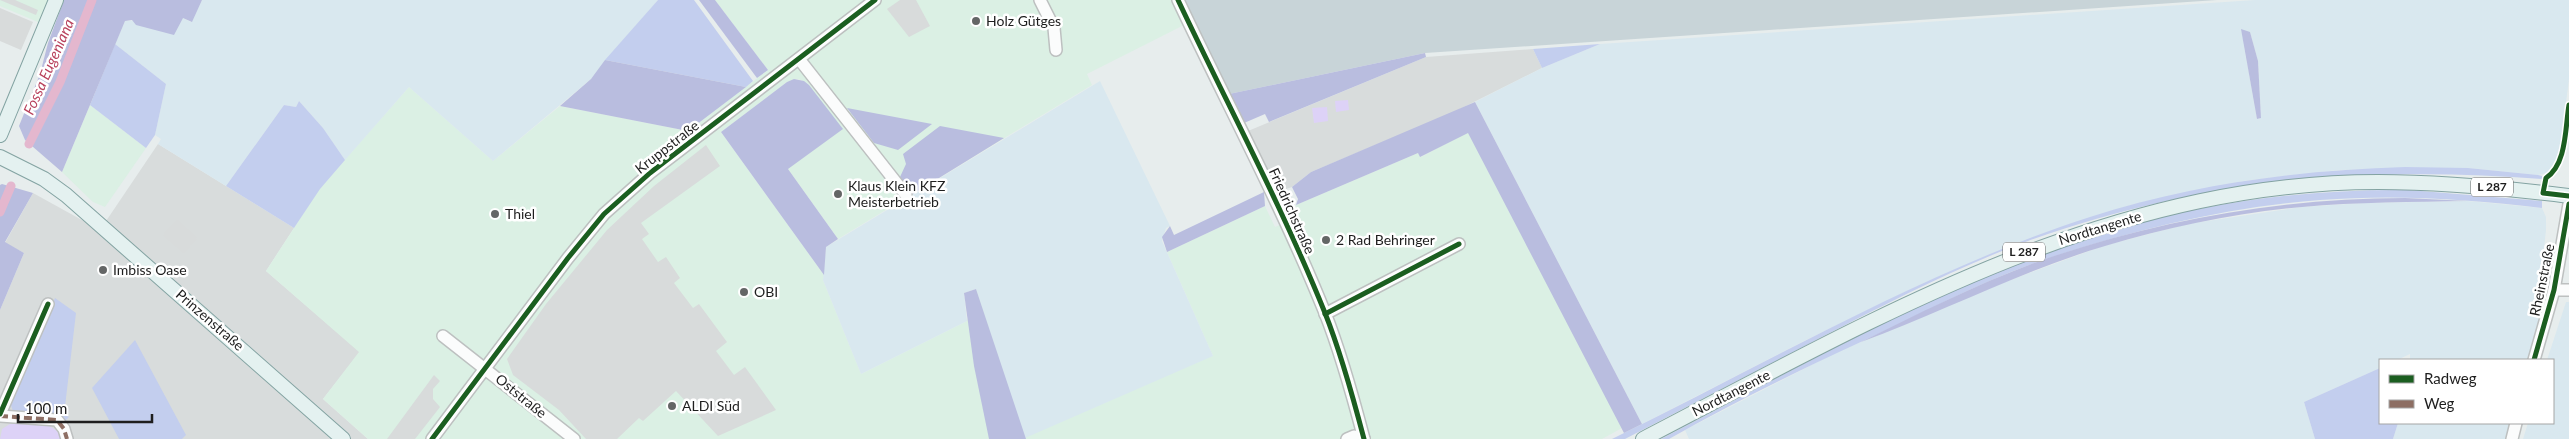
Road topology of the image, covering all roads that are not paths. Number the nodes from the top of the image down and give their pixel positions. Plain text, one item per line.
1 (56, 0) edge
2 (875, 0) edge
3 (1040, 0) edge
4 (1178, 0) edge
5 (1056, 50) dead end
6 (799, 59) junction
7 (0, 136) edge
8 (0, 157) edge
9 (906, 196) dead end
10 (2569, 196) edge
11 (2569, 204) edge
12 (1459, 244) dead end
13 (2554, 290) junction
14 (2569, 290) edge
15 (48, 304) dead end
16 (1325, 314) junction
17 (443, 336) dead end
18 (2534, 359) edge
19 (486, 369) junction
20 (0, 415) edge
21 (2516, 424) edge
22 (67, 439) edge
23 (343, 439) edge
24 (432, 439) edge
25 (574, 439) edge
26 (1347, 439) edge
27 (1364, 439) edge
28 (1643, 439) edge
29 (2512, 439) edge

1 - 7 main road
2 - 6 street, Kruppstraße
3 - 5 street
4 - 16 street, Friedrichstraße
6 - 9 street
6 - 19 street, Kruppstraße
8 - 23 main road, Prinzenstraße
10 - 28 main road, Nordtangente / L 287
11 - 13 street, Rheinstraße
12 - 16 street
13 - 14 street
13 - 18 street, Rheinstraße
15 - 20 street
16 - 27 street, Friedrichstraße
17 - 19 street, Oststraße
19 - 24 street, Kruppstraße
19 - 25 street, Oststraße
20 - 22 street
21 - 29 street
26 - 27 street

